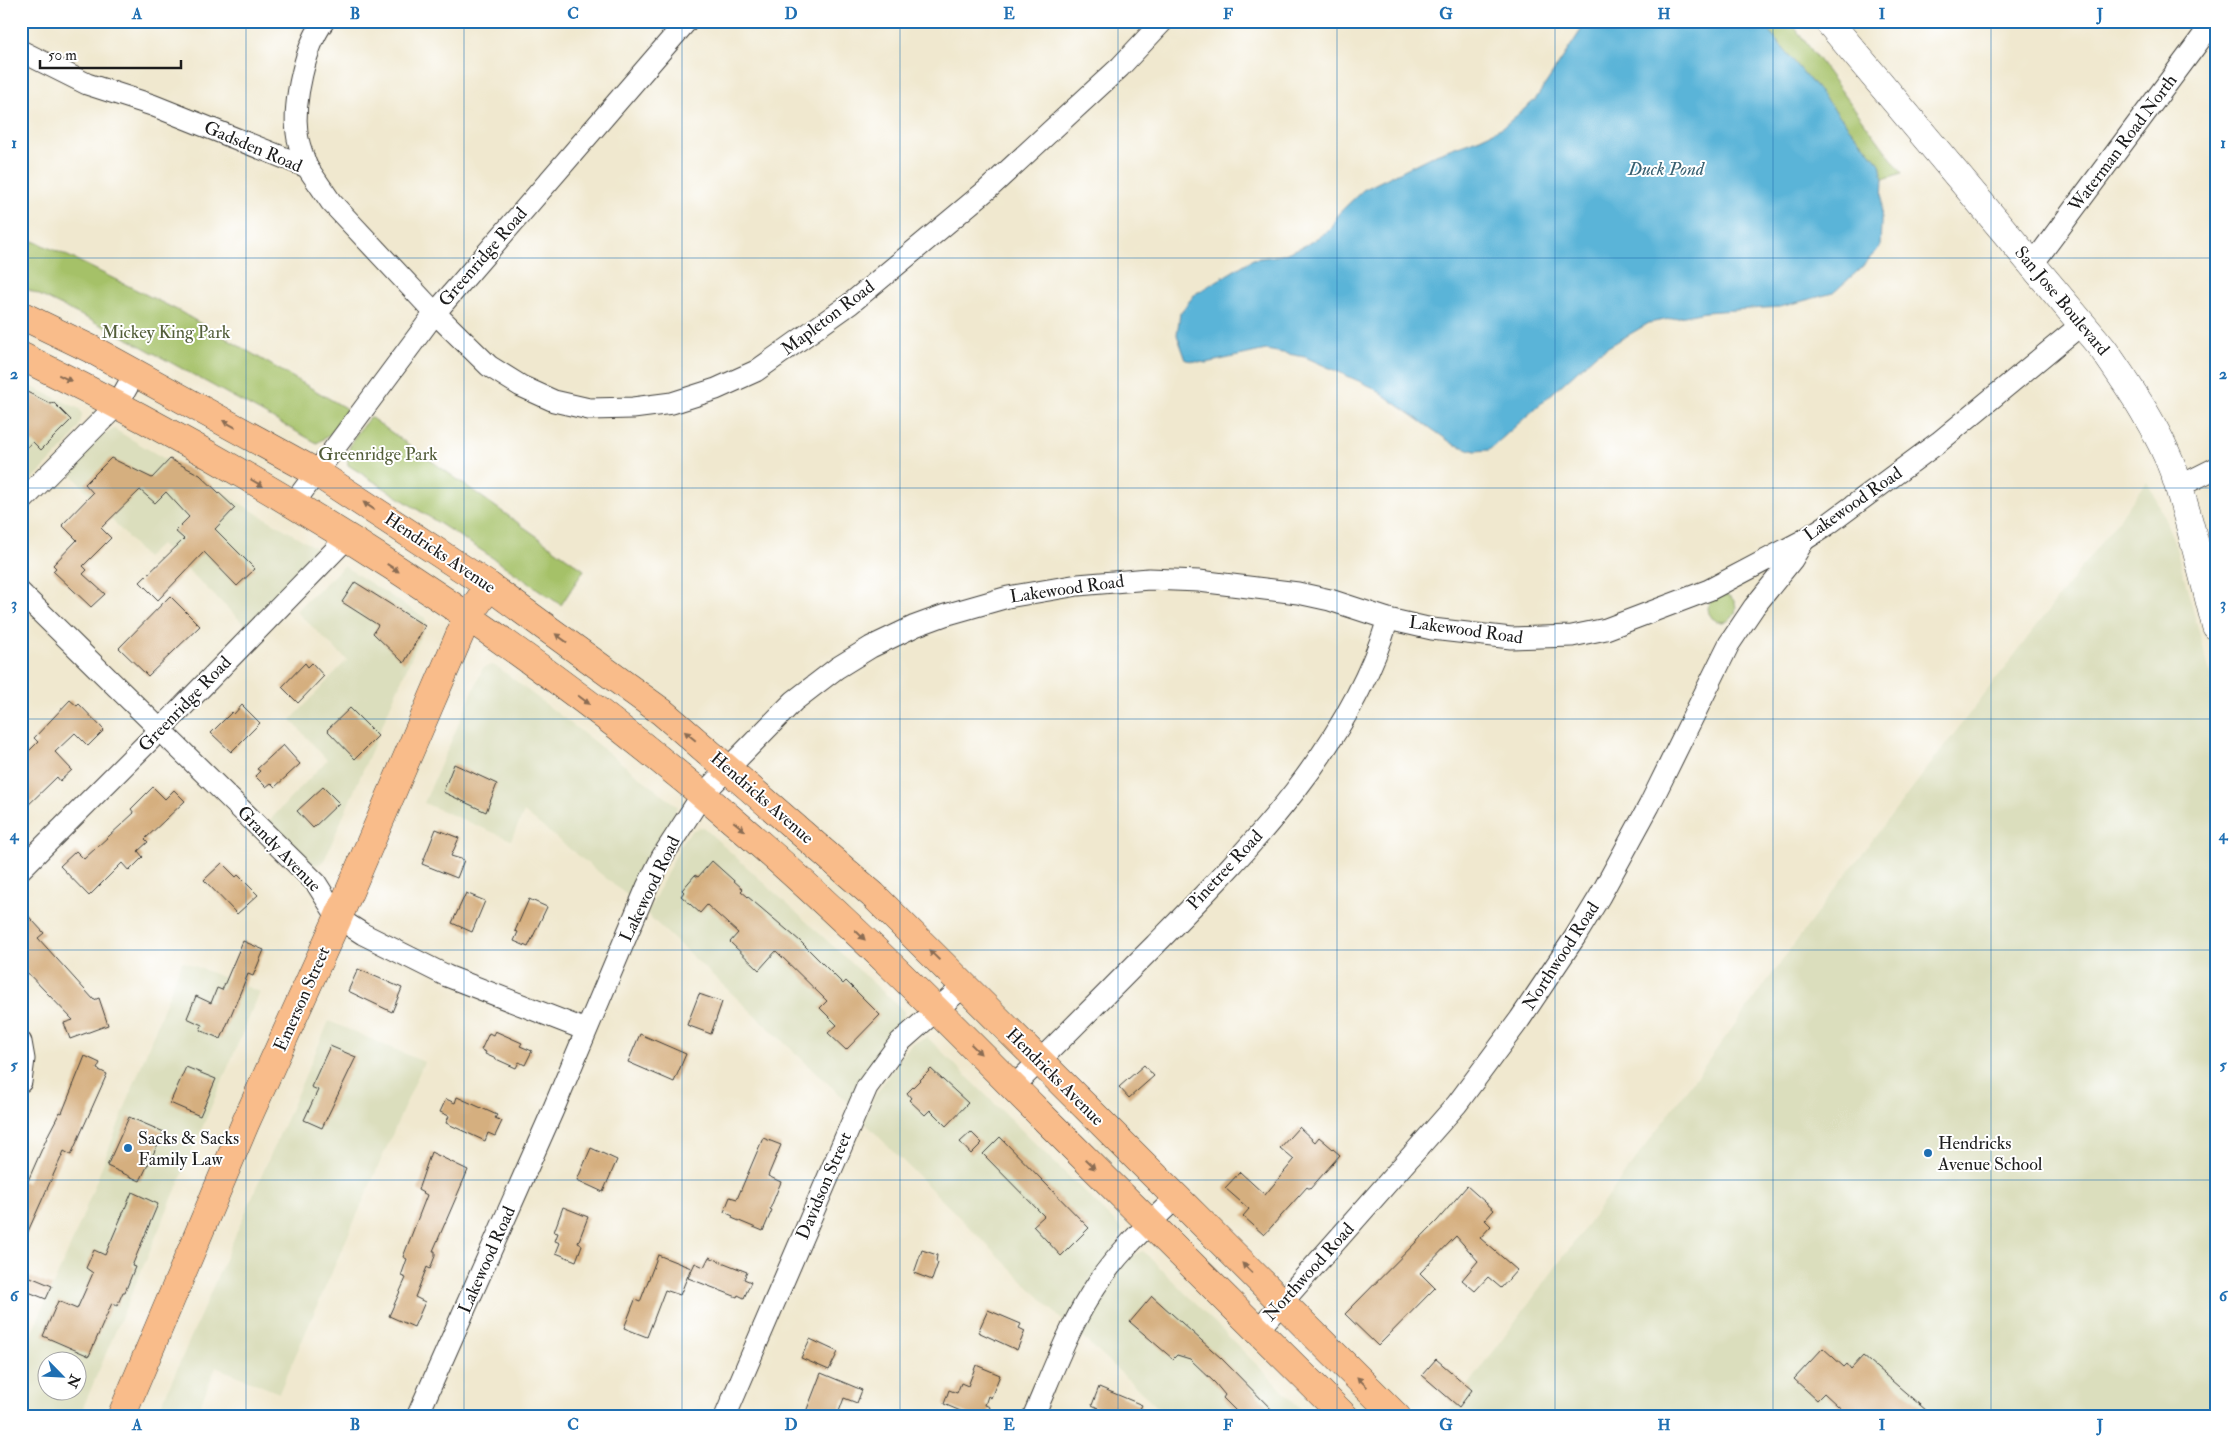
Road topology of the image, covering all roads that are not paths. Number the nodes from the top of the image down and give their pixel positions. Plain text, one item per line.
1 (324, 21) edge
2 (687, 21) edge
3 (1163, 21) edge
4 (1828, 21) edge
5 (2214, 21) edge
6 (21, 51) edge
7 (306, 167) junction
8 (2032, 265) junction
9 (435, 313) junction
10 (21, 315) edge
11 (2082, 324) junction
12 (21, 356) edge
13 (135, 373) junction
14 (116, 405) junction
15 (2216, 468) edge
16 (317, 473) junction
17 (2178, 486) junction
18 (21, 502) edge
19 (293, 504) junction
20 (346, 538) junction
21 (1804, 540) junction
22 (481, 580) junction
23 (21, 593) edge
24 (467, 618) junction
25 (1388, 619) junction
26 (2216, 626) edge
27 (160, 730) junction
28 (728, 767) junction
29 (702, 795) junction
30 (21, 868) edge
31 (338, 918) junction
32 (965, 985) junction
33 (936, 1009) junction
34 (586, 1030) junction
35 (21, 1042) edge
36 (1039, 1062) junction
37 (21, 1082) edge
38 (1013, 1087) junction
39 (1177, 1198) junction
40 (1149, 1223) junction
41 (1282, 1303) junction
42 (1257, 1331) junction
43 (121, 1417) edge
44 (417, 1417) edge
45 (725, 1417) edge
46 (1033, 1417) edge
47 (1346, 1417) edge
48 (1397, 1417) edge

1 - 7 street
2 - 9 street, Greenridge Road
3 - 9 street, Mapleton Road
4 - 8 street, San Jose Boulevard
5 - 8 street, Waterman Road North
6 - 7 street, Gadsden Road
7 - 9 street, Gadsden Road
8 - 11 street, San Jose Boulevard
9 - 16 street, Greenridge Road
10 - 13 main road, Hendricks Avenue
11 - 17 street, San Jose Boulevard
11 - 21 street, Lakewood Road
12 -> 14 main road, Hendricks Avenue
13 - 14 street
16 -> 13 main road, Hendricks Avenue
14 - 18 street
14 -> 19 main road, Hendricks Avenue
15 - 17 street
16 - 19 street, Greenridge Road
22 -> 16 main road, Hendricks Avenue
17 - 26 street, San Jose Boulevard
19 - 20 main road, Hendricks Avenue
20 - 22 main road
20 -> 24 main road, Hendricks Avenue
20 - 27 street, Greenridge Road
21 - 25 street, Lakewood Road
21 - 41 street, Northwood Road
22 - 24 main road, Emerson Street
28 -> 22 main road, Hendricks Avenue
23 - 27 street, Grandy Avenue
24 -> 29 main road, Hendricks Avenue
24 - 31 main road, Emerson Street
25 - 28 street, Lakewood Road
25 - 36 street, Pinetree Road
27 - 30 street, Greenridge Road
27 - 31 street, Grandy Avenue
28 - 29 street, Lakewood Road
32 -> 28 main road, Hendricks Avenue
29 -> 33 main road, Hendricks Avenue
29 - 34 street, Lakewood Road
31 - 34 street, Grandy Avenue
31 - 43 main road, Emerson Street
32 - 33 street, Davidson Street
32 - 36 main road, Hendricks Avenue
33 -> 38 main road, Hendricks Avenue
33 - 45 street, Davidson Street
34 - 44 street, Lakewood Road
35 - 37 street
36 - 38 street, Pinetree Road
36 - 39 main road, Hendricks Avenue
38 -> 40 main road, Hendricks Avenue
39 - 40 street
41 -> 39 main road, Hendricks Avenue
40 - 42 main road, Hendricks Avenue
40 - 46 street
41 - 42 street, Northwood Road
48 -> 41 main road, Hendricks Avenue
42 - 47 main road, Hendricks Avenue

